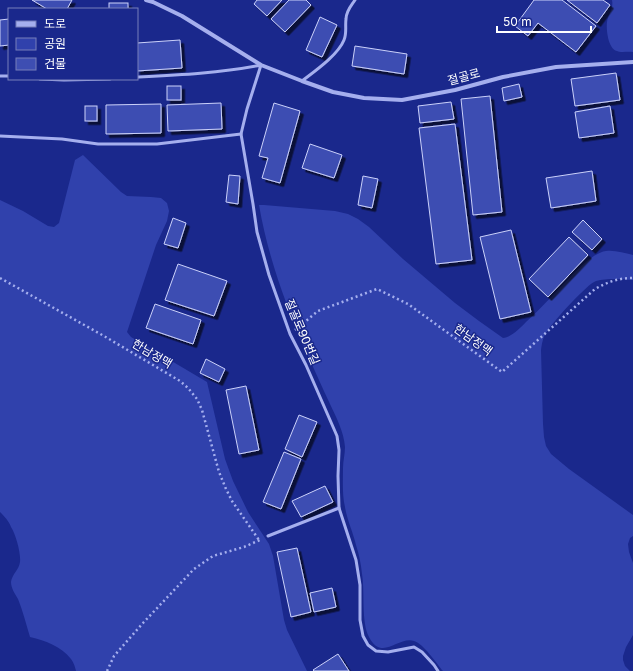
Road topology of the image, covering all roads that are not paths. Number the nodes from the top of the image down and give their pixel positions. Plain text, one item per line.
1 (146, 0) edge
2 (355, 0) edge
3 (633, 62) edge
4 (261, 65) junction
5 (138, 77) edge
6 (302, 81) junction
7 (241, 134) junction
8 (0, 136) edge
9 (339, 508) junction
10 (268, 536) road end
11 (438, 671) edge

1 - 4 street, 절골로
2 - 6 lane
3 - 6 street, 절골로
4 - 5 lane
4 - 6 street, 절골로
4 - 7 lane, 절골로90번길
7 - 8 lane
7 - 9 lane, 절골로90번길
9 - 10 lane
9 - 11 lane, 절골로90번길

